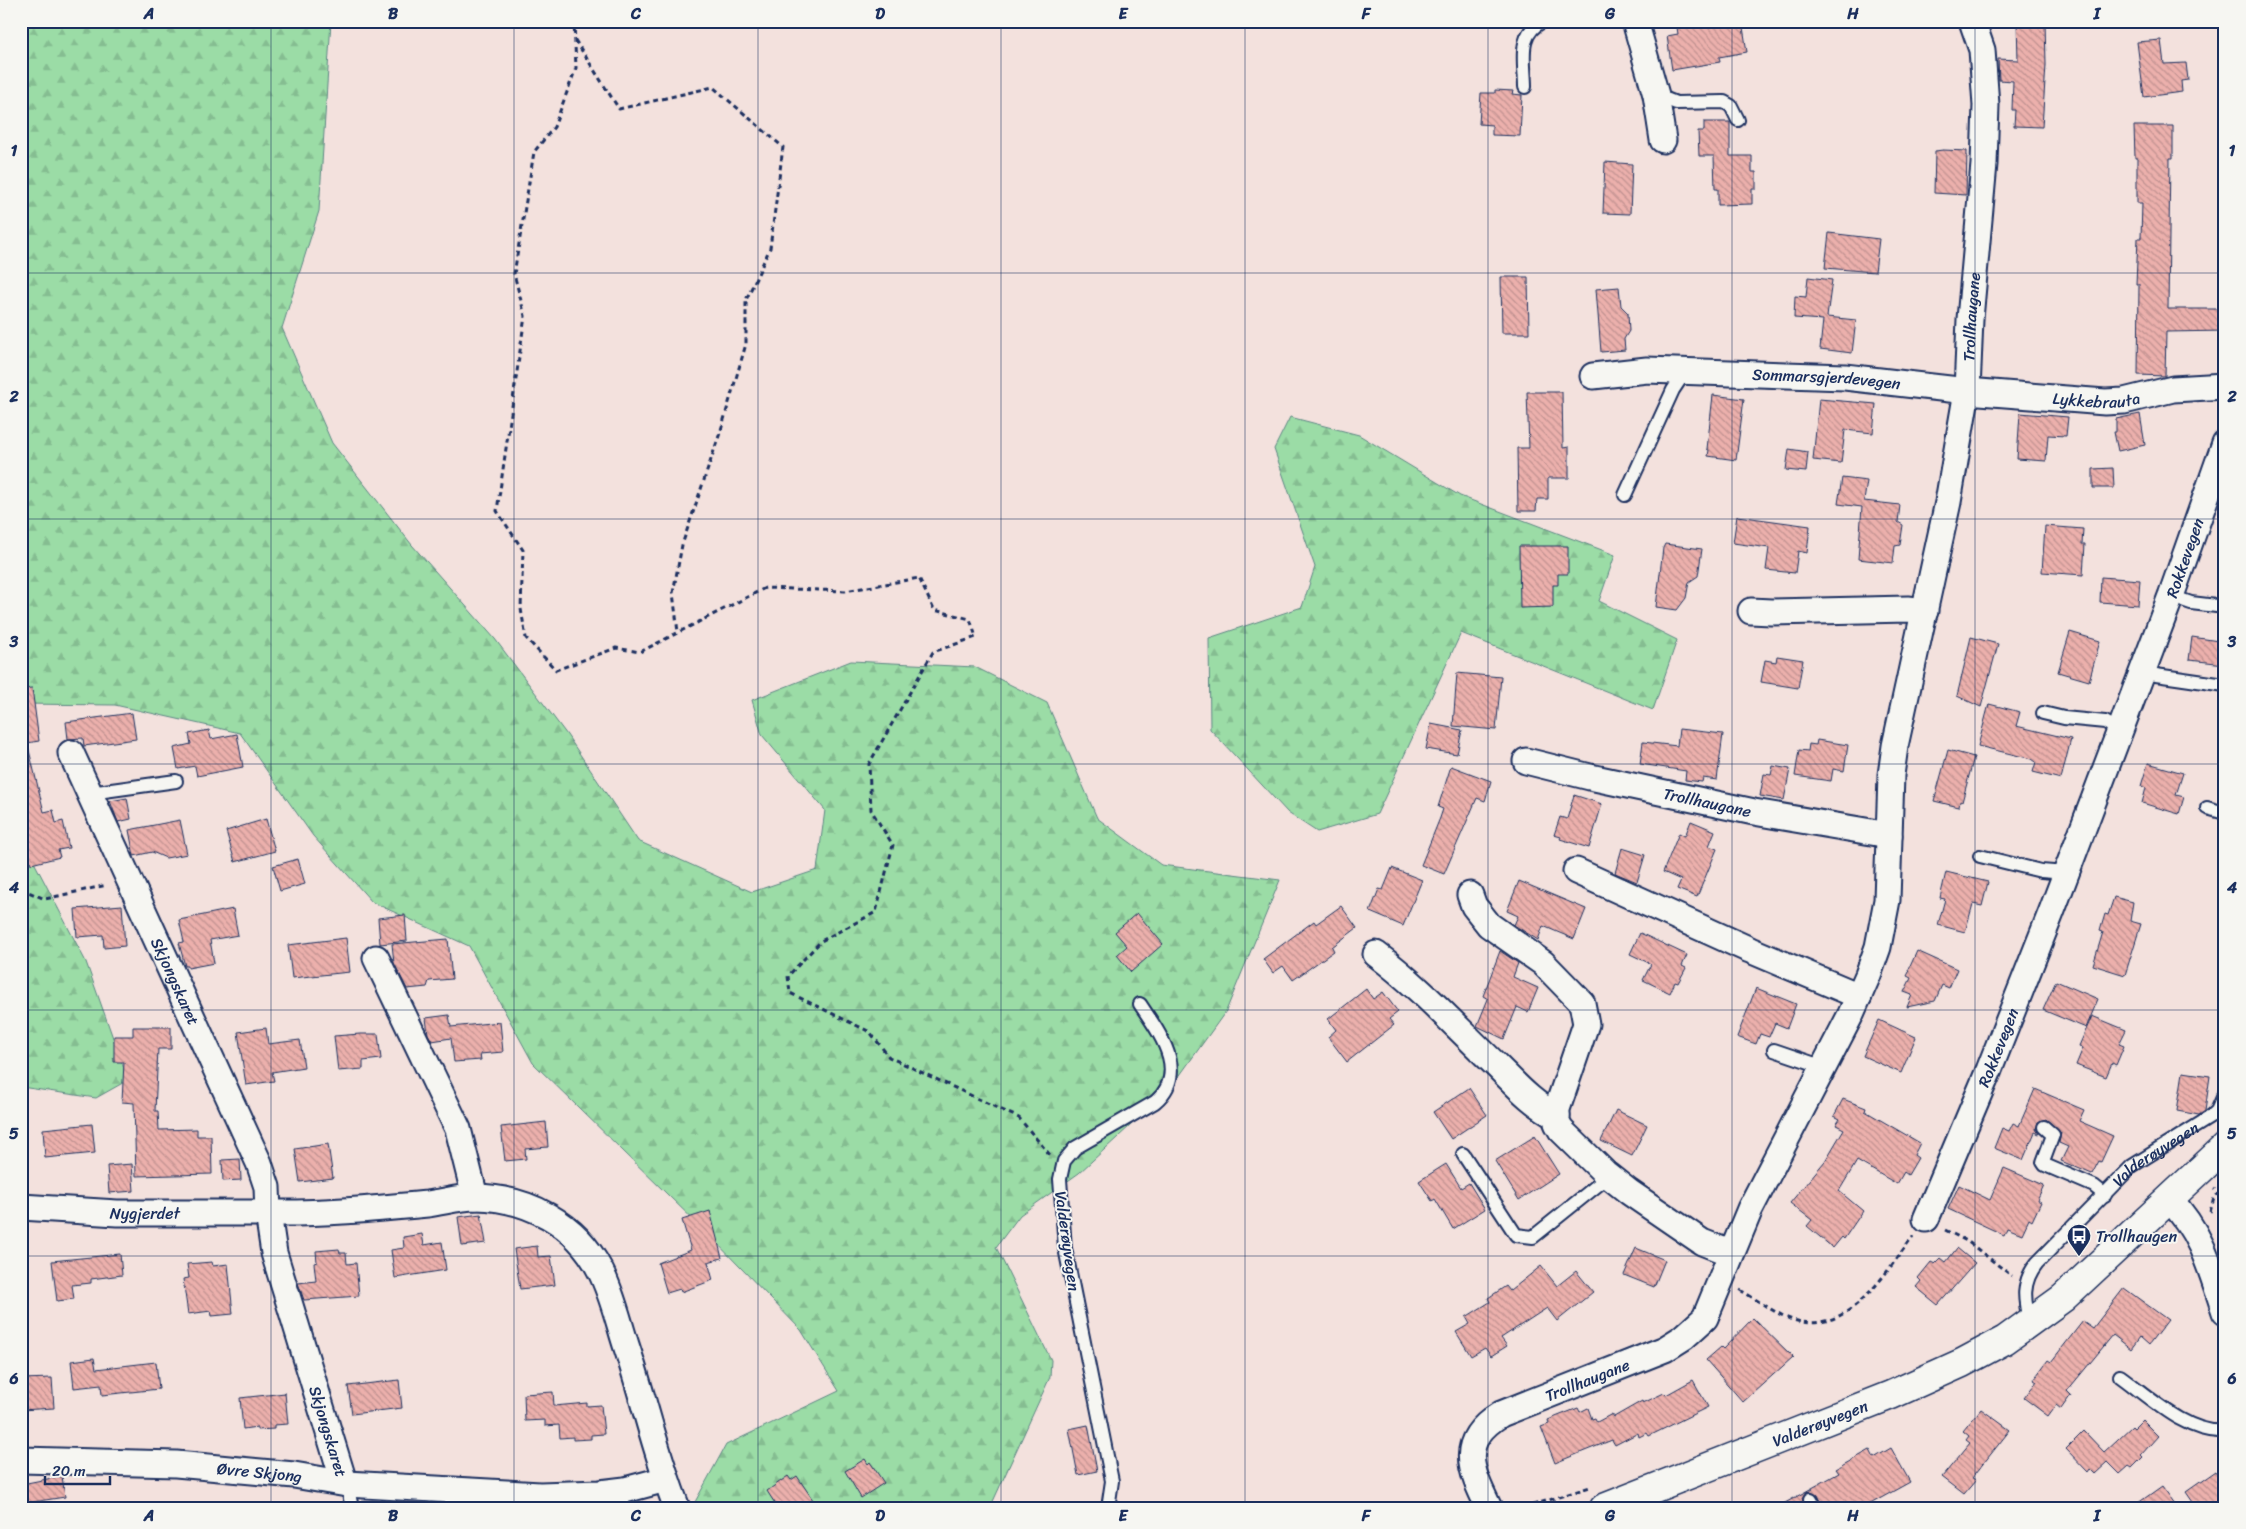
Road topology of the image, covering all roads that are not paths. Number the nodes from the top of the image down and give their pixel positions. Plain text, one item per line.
1 (1544, 21) edge
2 (1635, 21) edge
3 (1972, 21) edge
4 (1525, 87) dead end
5 (1656, 95) junction
6 (1738, 120) dead end
7 (1663, 140) dead end
8 (1685, 372) junction
9 (1594, 376) dead end
10 (2225, 386) edge
11 (1967, 391) junction
12 (2225, 443) edge
13 (1625, 495) dead end
14 (2171, 596) junction
15 (2225, 607) edge
16 (1751, 610) dead end
17 (1925, 611) junction
18 (2142, 673) junction
19 (2225, 685) edge
20 (2043, 713) dead end
21 (2120, 731) junction
22 (71, 753) dead end
23 (1526, 761) dead end
24 (176, 781) dead end
25 (90, 793) junction
26 (2208, 808) dead end
27 (2225, 813) edge
28 (1890, 835) junction
29 (1980, 856) dead end
30 (1576, 871) dead end
31 (2066, 873) junction
32 (1470, 895) dead end
33 (1376, 954) dead end
34 (376, 958) dead end
35 (1858, 996) junction
36 (1140, 1004) dead end
37 (1774, 1050) dead end
38 (1824, 1067) junction
39 (2225, 1093) edge
40 (1557, 1116) junction
41 (2044, 1127) dead end
42 (2225, 1147) edge
43 (1463, 1154) dead end
44 (1609, 1176) junction
45 (2105, 1195) junction
46 (475, 1197) junction
47 (2170, 1200) junction
48 (21, 1207) edge
49 (268, 1213) junction
50 (1926, 1219) road end
51 (1730, 1253) junction
52 (2225, 1312) edge
53 (2030, 1324) junction
54 (2120, 1376) dead end
55 (2225, 1432) edge
56 (21, 1460) edge
57 (666, 1479) junction
58 (349, 1496) edge
59 (1601, 1496) edge
60 (677, 1508) edge
61 (1108, 1508) edge
62 (1489, 1508) edge

1 - 4 lane
2 - 5 street
3 - 11 street, Trollhaugane
5 - 6 lane
5 - 7 street
8 - 9 street, Sommarsgjerdevegen
8 - 11 street, Sommarsgjerdevegen
8 - 13 lane
10 - 11 street, Lykkebrauta
11 - 17 street, Trollhaugane
12 - 14 street, Rokkevegen
14 - 15 lane
14 - 18 street, Rokkevegen
16 - 17 street
17 - 28 street, Trollhaugane
18 - 19 lane
18 - 21 street, Rokkevegen
20 - 21 lane
21 - 31 street, Rokkevegen
22 - 25 street, Skjongskaret
23 - 28 street, Trollhaugane
24 - 25 lane
25 - 49 street, Skjongskaret
26 - 27 lane
28 - 35 street, Trollhaugane
29 - 31 lane
30 - 35 street
31 - 50 street, Rokkevegen
32 - 40 street
33 - 40 street
34 - 46 street
35 - 38 street, Trollhaugane
36 - 61 lane, Valderøyvegen
37 - 38 lane
38 - 51 street, Trollhaugane
39 - 45 lane, Valderøyvegen
40 - 44 street
41 - 45 lane, Valderøyvegen
42 - 47 main road, Valderøyvegen
43 - 44 lane
44 - 51 street
45 - 53 lane, Valderøyvegen
46 - 49 street
46 - 57 street
47 - 52 street
47 - 53 main road, Valderøyvegen
48 - 49 street, Nygjerdet
49 - 58 street, Skjongskaret
51 - 62 street, Trollhaugane
53 - 59 main road, Valderøyvegen
54 - 55 lane
56 - 58 street, Øvre Skjong
57 - 58 street, Skjongskaret
57 - 60 street

